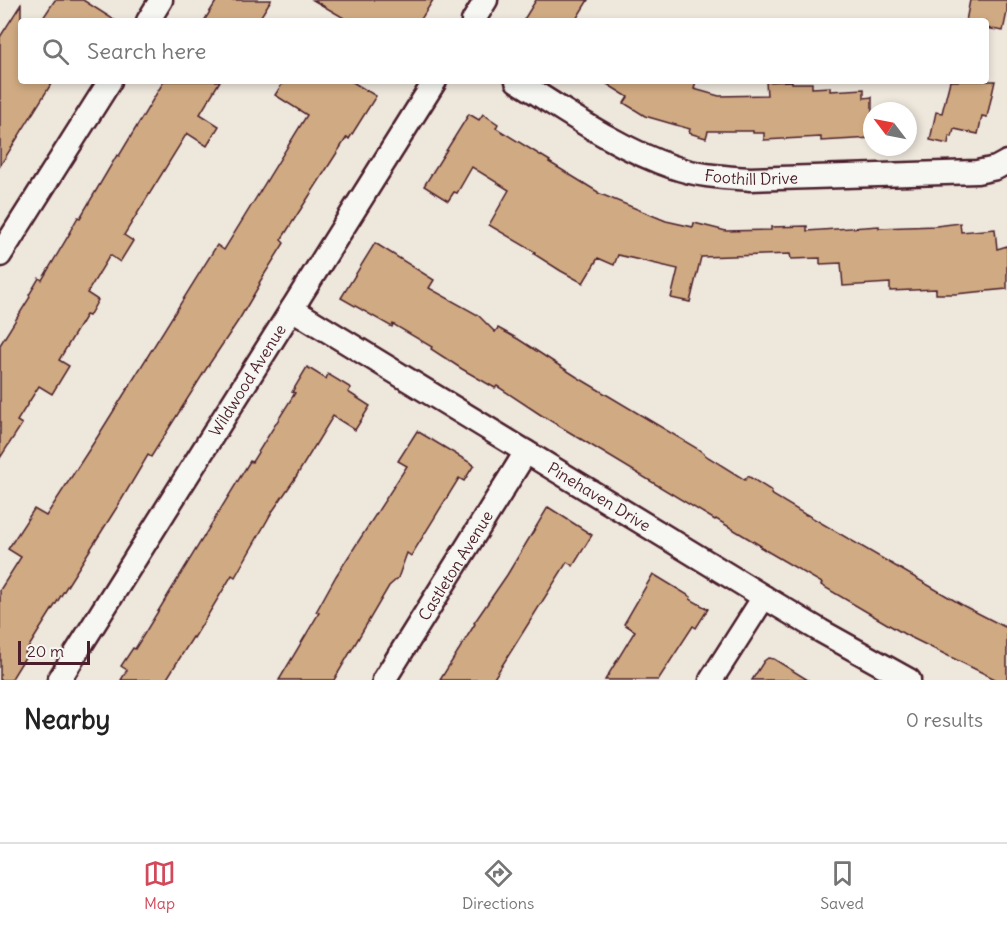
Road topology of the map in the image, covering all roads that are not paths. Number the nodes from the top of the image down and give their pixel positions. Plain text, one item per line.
1 (161, 0) edge
2 (486, 0) edge
3 (150, 18) edge
4 (475, 18) edge
5 (108, 84) edge
6 (433, 84) edge
7 (522, 84) edge
8 (1007, 162) edge
9 (0, 255) edge
10 (291, 309) junction
11 (526, 452) junction
12 (764, 597) junction
13 (59, 680) edge
14 (384, 680) edge
15 (711, 680) edge
16 (909, 680) edge

1 - 3 street
2 - 4 street
5 - 9 street
6 - 10 street, Wildwood Avenue
7 - 8 street, Foothill Drive
10 - 11 street, Pinehaven Drive
10 - 13 street, Wildwood Avenue
11 - 12 street, Pinehaven Drive
11 - 14 street, Castleton Avenue
12 - 15 street
12 - 16 street, Pinehaven Drive

